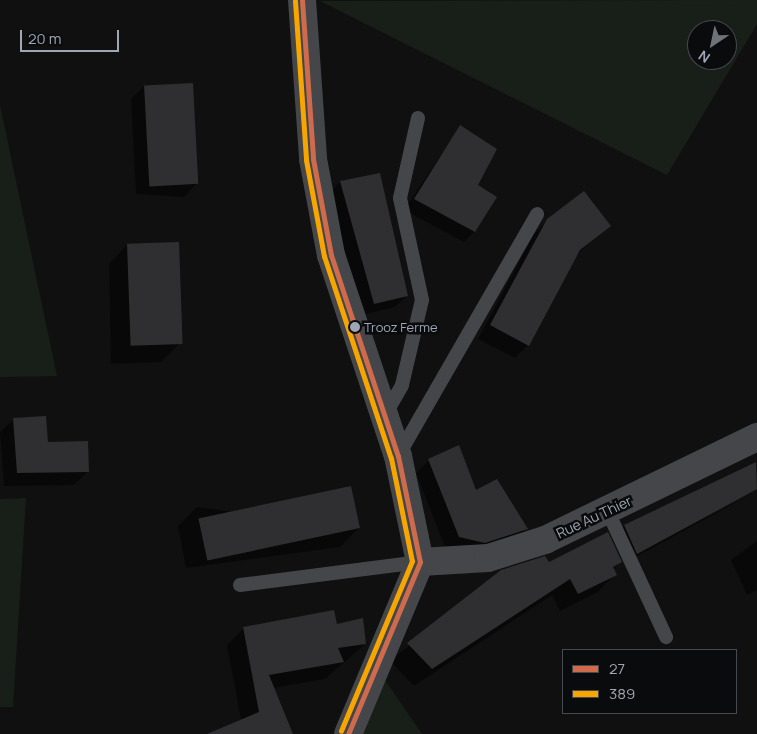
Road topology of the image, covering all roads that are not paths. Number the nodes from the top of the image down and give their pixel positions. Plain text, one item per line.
1 (302, 0) edge
2 (418, 118) dead end
3 (537, 214) dead end
4 (385, 416) junction
5 (757, 437) edge
6 (398, 456) junction
7 (608, 512) junction
8 (420, 562) junction
9 (240, 585) dead end
10 (666, 637) dead end
11 (348, 734) edge

1 - 4 street
2 - 4 lane
3 - 6 lane
4 - 6 street
5 - 7 street, Rue Au Thier
6 - 8 street
7 - 8 street, Rue Au Thier
7 - 10 lane
8 - 9 lane
8 - 11 street

